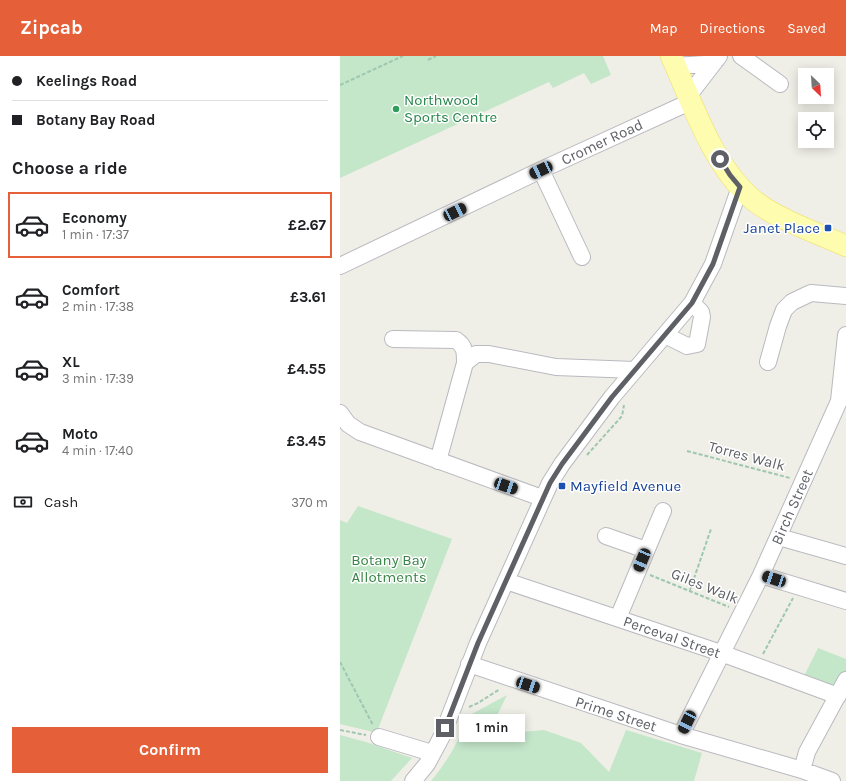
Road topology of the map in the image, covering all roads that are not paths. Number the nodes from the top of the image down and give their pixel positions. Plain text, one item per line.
1 (741, 56) edge
2 (673, 61) edge
3 (712, 63) edge
4 (780, 84) dead end
5 (690, 98) junction
6 (541, 170) junction
7 (740, 187) junction
8 (846, 246) edge
9 (582, 257) dead end
10 (340, 266) edge
11 (846, 296) edge
12 (692, 303) junction
13 (665, 335) junction
14 (846, 335) edge
15 (393, 339) dead end
16 (845, 358) edge
17 (768, 362) dead end
18 (465, 363) junction
19 (635, 370) junction
20 (340, 413) edge
21 (438, 461) junction
22 (542, 498) junction
23 (663, 511) dead end
24 (606, 536) dead end
25 (779, 537) junction
26 (646, 550) junction
27 (846, 556) edge
28 (761, 575) junction
29 (506, 581) junction
30 (846, 601) edge
31 (618, 618) junction
32 (721, 653) junction
33 (469, 664) junction
34 (846, 680) edge
35 (838, 696) junction
36 (681, 735) junction
37 (379, 738) road end
38 (432, 753) junction
39 (802, 770) junction
40 (413, 781) edge
41 (832, 781) edge

1 - 4 street
2 - 3 street
2 - 5 main road
3 - 5 street
5 - 6 street, Cromer Road
5 - 7 main road
6 - 9 street
6 - 10 street, Cromer Road
7 - 8 main road
7 - 12 street
11 - 17 street
12 - 13 street
12 - 13 street
13 - 19 street
14 - 16 street, Birch Street
15 - 18 street
16 - 25 street, Birch Street
18 - 19 street
18 - 21 street
19 - 22 street
20 - 21 street
21 - 22 street
22 - 29 street
23 - 26 street
24 - 26 street
25 - 27 street
25 - 28 street, Birch Street
26 - 31 street
28 - 30 street
28 - 32 street, Birch Street
29 - 31 street, Perceval Street
29 - 33 street
31 - 32 street, Perceval Street
32 - 35 street, Perceval Street
32 - 36 street, Birch Street
33 - 36 street, Prime Street
33 - 38 street
34 - 35 street
35 - 39 street
36 - 39 street, Prime Street
37 - 38 street
38 - 40 street
39 - 41 street, Prime Street

